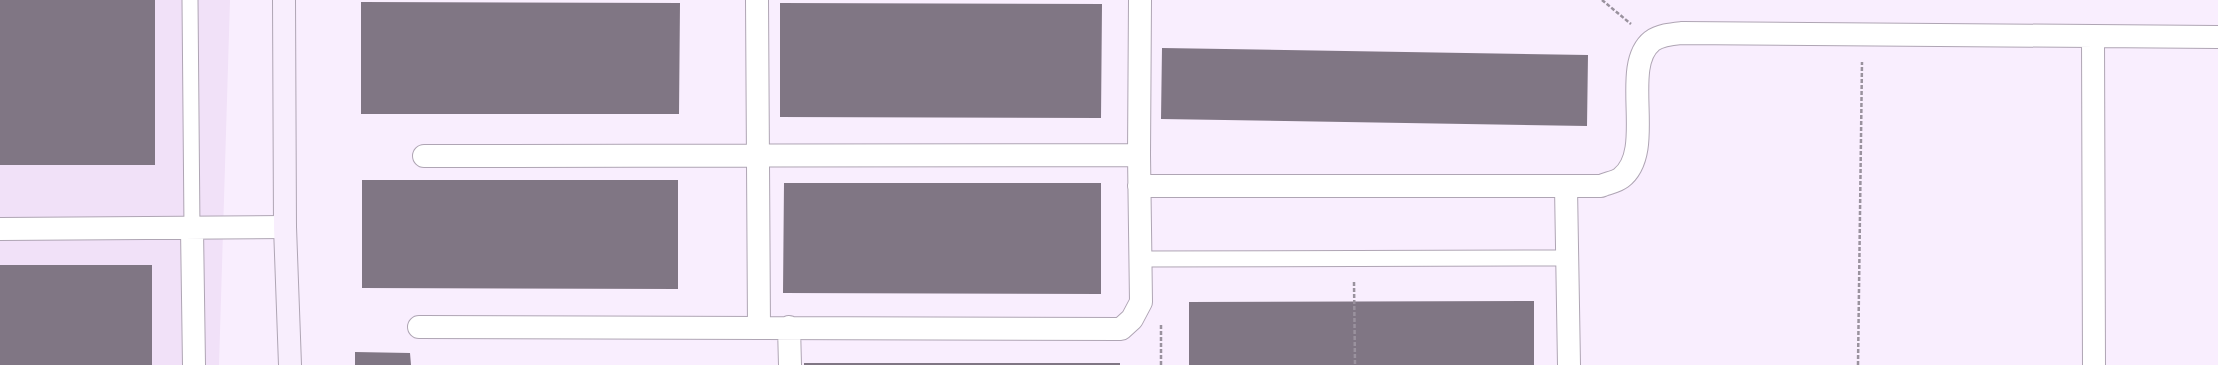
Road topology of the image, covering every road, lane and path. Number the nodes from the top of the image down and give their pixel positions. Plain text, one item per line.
1 (190, 0) edge
2 (284, 0) edge
3 (757, 0) edge
4 (1140, 0) edge
5 (1602, 0) edge
6 (1862, 35) junction
7 (2092, 37) junction
8 (2218, 37) edge
9 (1653, 41) junction
10 (1139, 155) junction
11 (424, 156) dead end
12 (1139, 186) junction
13 (1566, 187) junction
14 (285, 227) junction
15 (192, 229) junction
16 (0, 230) edge
17 (1140, 258) junction
18 (1354, 258) junction
19 (1568, 258) junction
20 (419, 327) dead end
21 (759, 327) junction
22 (789, 327) junction
23 (194, 365) edge
24 (290, 365) edge
25 (790, 365) edge
26 (1355, 365) edge
27 (1569, 365) edge
28 (1858, 365) edge
29 (2094, 365) edge

1 - 15 lane
2 - 14 street
3 - 21 street
4 - 10 street
5 - 9 path
6 - 7 street
6 - 9 street
6 - 28 path
7 - 8 street
7 - 29 street
9 - 13 street
10 - 11 street
10 - 12 street
12 - 13 street
12 - 17 street
13 - 19 street
14 - 15 street
14 - 24 street
15 - 16 street
15 - 23 street
17 - 18 lane
17 - 22 street
18 - 19 lane
18 - 26 path
19 - 27 street
20 - 21 street
21 - 22 street
22 - 25 street

